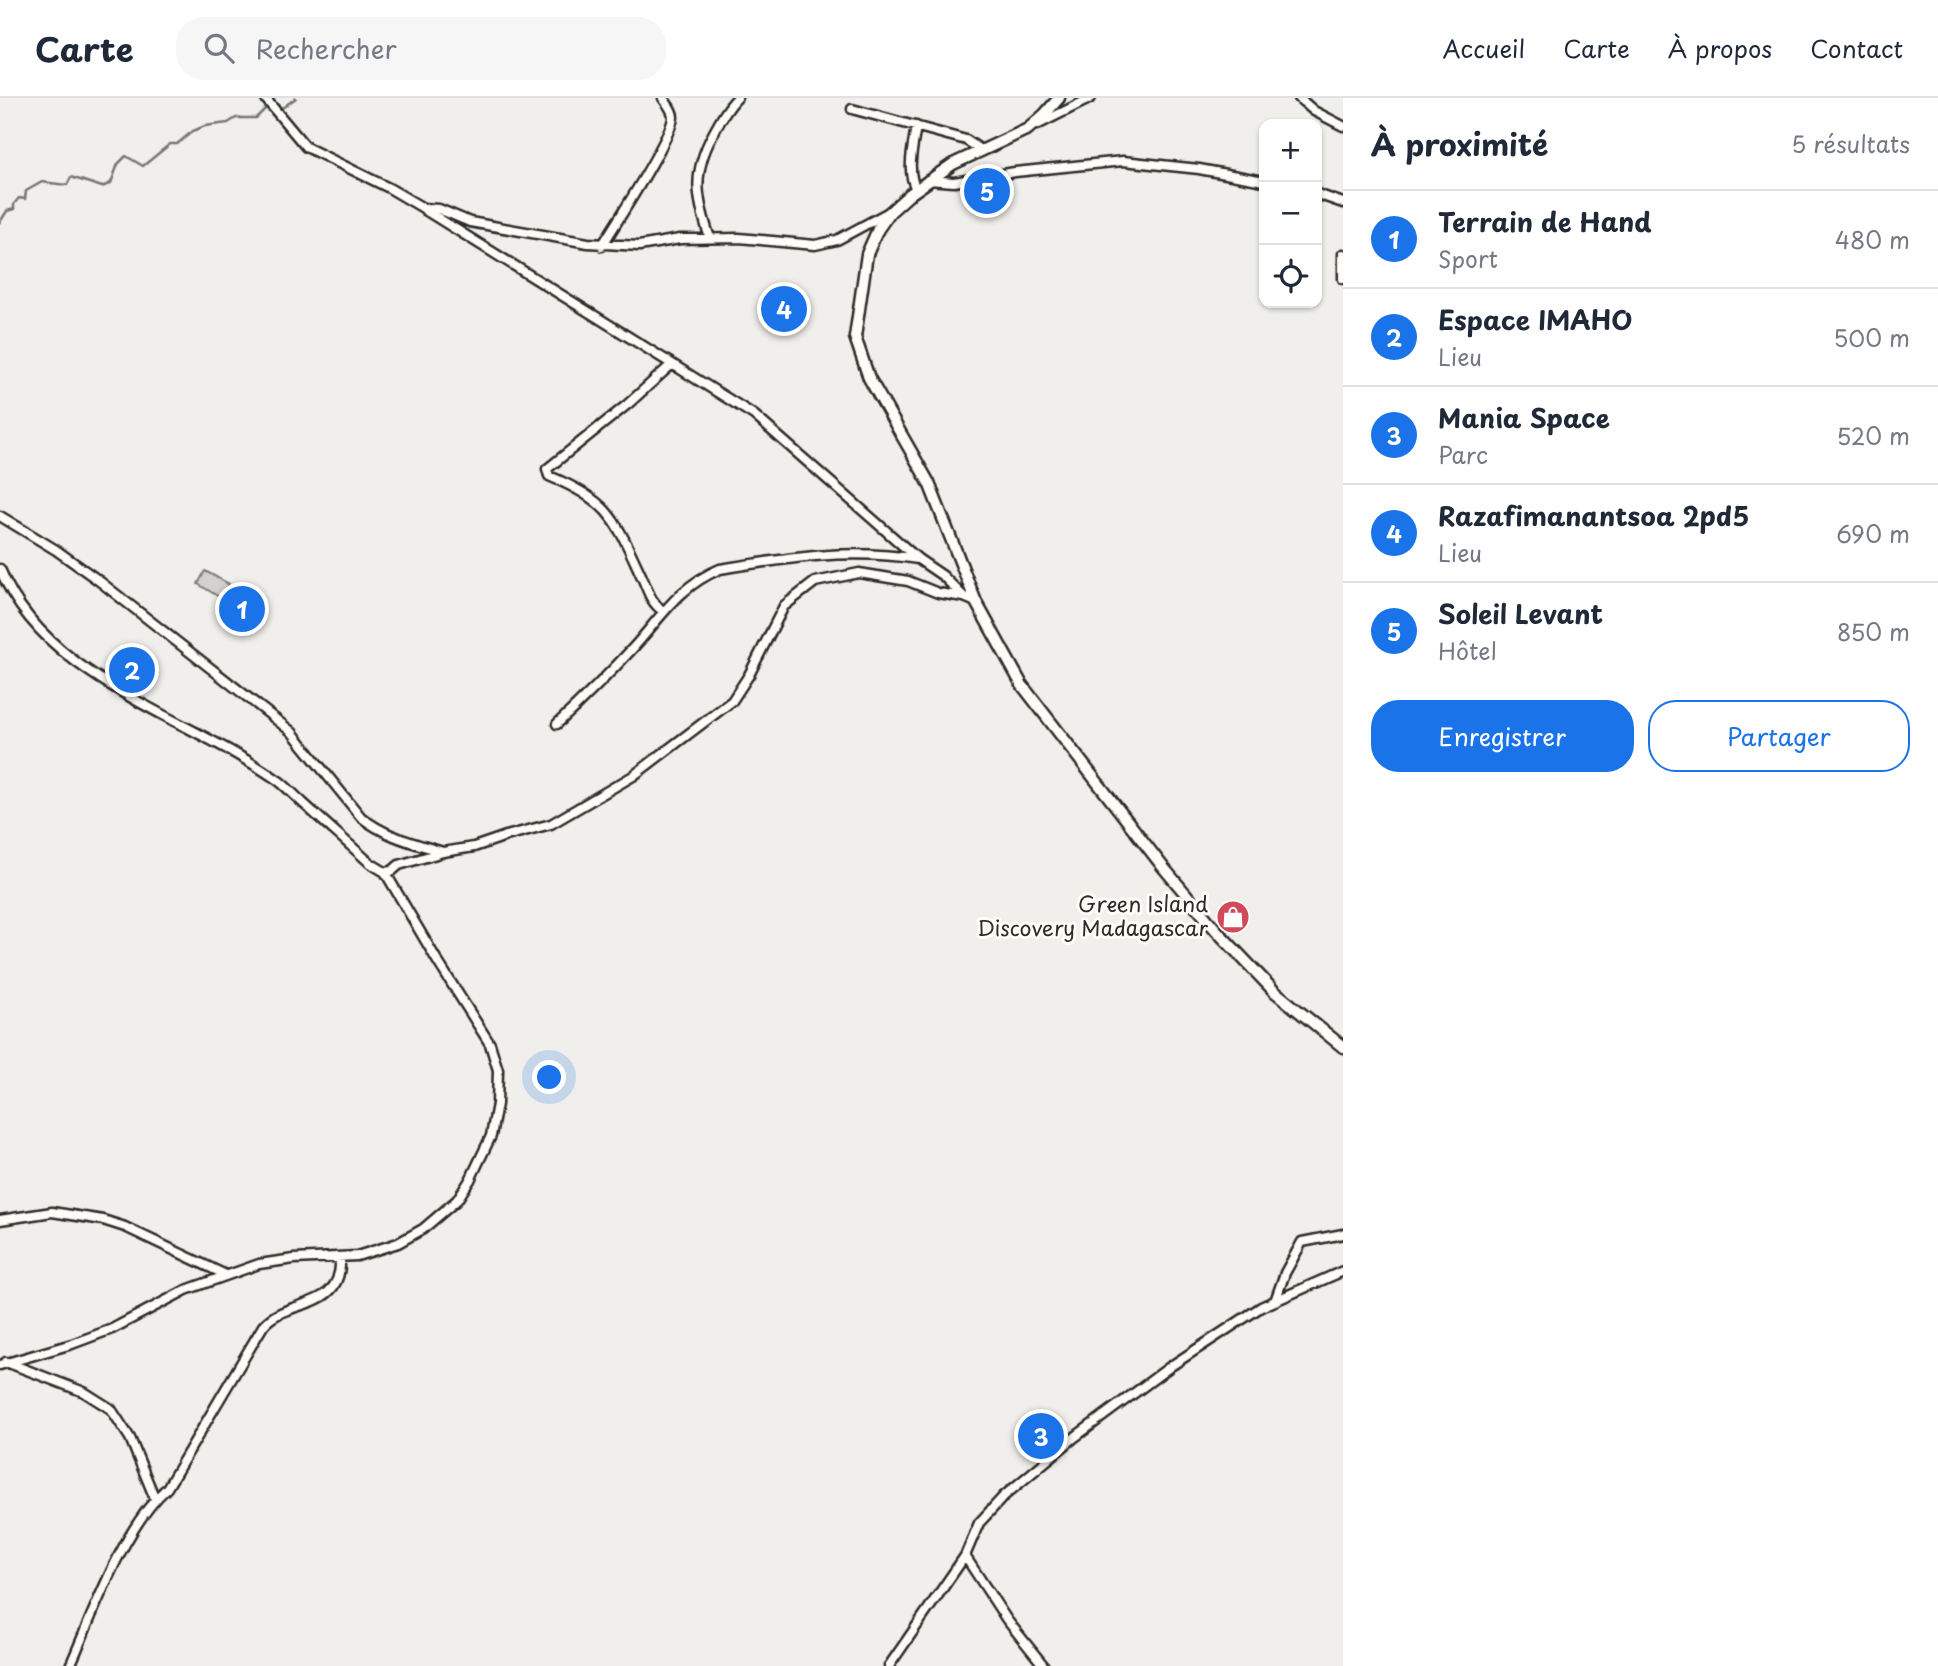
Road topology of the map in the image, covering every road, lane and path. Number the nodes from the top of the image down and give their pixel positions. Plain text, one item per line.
1 (265, 98) edge
2 (663, 98) edge
3 (737, 98) edge
4 (1059, 98) edge
5 (1091, 98) edge
6 (1298, 98) edge
7 (852, 108) dead end
8 (1343, 126) edge
9 (916, 127) junction
10 (1028, 129) junction
11 (981, 149) junction
12 (928, 180) junction
13 (1259, 180) edge
14 (916, 190) junction
15 (1322, 196) edge
16 (1343, 203) edge
17 (423, 208) junction
18 (890, 212) junction
19 (710, 238) junction
20 (602, 246) junction
21 (1343, 254) edge
22 (1343, 279) edge
23 (671, 365) junction
24 (0, 516) edge
25 (918, 559) junction
26 (0, 569) edge
27 (964, 597) junction
28 (976, 602) junction
29 (663, 611) junction
30 (557, 724) dead end
31 (443, 852) junction
32 (385, 872) junction
33 (1343, 1047) edge
34 (0, 1220) edge
35 (1343, 1234) edge
36 (340, 1258) junction
37 (1343, 1270) edge
38 (226, 1275) junction
39 (1275, 1301) junction
40 (3, 1364) edge
41 (155, 1499) junction
42 (965, 1556) junction
43 (70, 1666) edge
44 (889, 1666) edge
45 (1044, 1666) edge

1 - 17 street
2 - 20 street
3 - 19 street
4 - 10 main road
5 - 10 street
6 - 8 street
7 - 9 street
9 - 11 street
9 - 14 street
10 - 11 main road
11 - 12 main road
12 - 13 street
12 - 14 main road
14 - 18 main road
15 - 16 street
17 - 20 street
17 - 23 street
18 - 19 street
18 - 28 main road
19 - 20 street
21 - 22 street
23 - 25 street
23 - 29 street
24 - 31 street
25 - 27 street
25 - 29 street
26 - 32 street
27 - 28 street
27 - 31 street
28 - 33 main road
29 - 30 street
31 - 32 street
32 - 36 street
34 - 38 street
35 - 39 street
36 - 38 street
36 - 41 street
37 - 39 street
38 - 40 street
39 - 42 street
40 - 41 street
41 - 43 street
42 - 44 street
42 - 45 street

